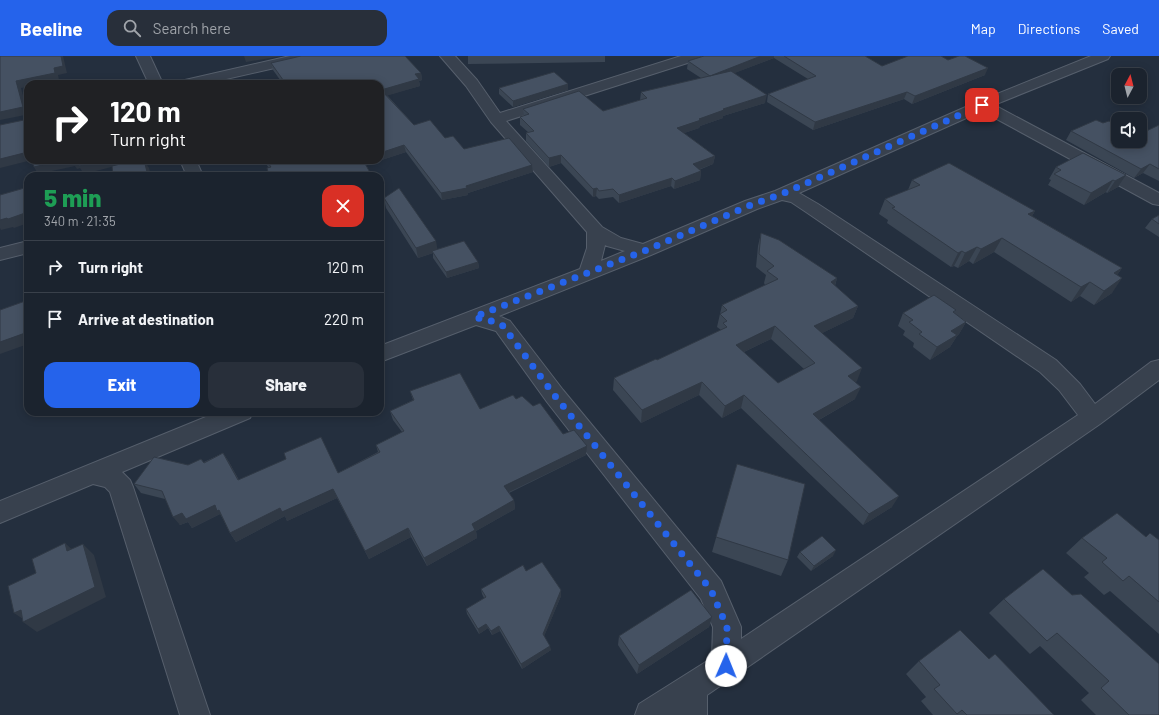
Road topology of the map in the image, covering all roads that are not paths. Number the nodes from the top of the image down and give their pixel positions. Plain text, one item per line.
1 (144, 56) edge
2 (309, 56) edge
3 (447, 56) edge
4 (695, 56) edge
5 (1103, 56) edge
6 (154, 80) edge
7 (202, 80) edge
8 (982, 105) junction
9 (496, 119) junction
10 (782, 194) junction
11 (1159, 200) edge
12 (596, 231) junction
13 (24, 248) edge
14 (644, 251) junction
15 (0, 254) edge
16 (588, 273) junction
17 (474, 317) junction
18 (384, 352) edge
19 (1159, 368) edge
20 (232, 416) edge
21 (1092, 418) junction
22 (93, 474) junction
23 (0, 512) edge
24 (726, 666) junction
25 (692, 702) edge
26 (195, 715) edge
27 (650, 715) edge

1 - 6 street
2 - 7 street
3 - 9 street
4 - 9 street
5 - 8 street
8 - 10 street
8 - 11 street
9 - 12 street
10 - 14 street
10 - 21 street
12 - 14 street
12 - 16 street
13 - 15 street
14 - 16 street
16 - 17 street
17 - 18 street
17 - 24 street
19 - 21 street
20 - 22 street
21 - 24 street
22 - 23 street
22 - 26 street
24 - 25 street
25 - 27 street

